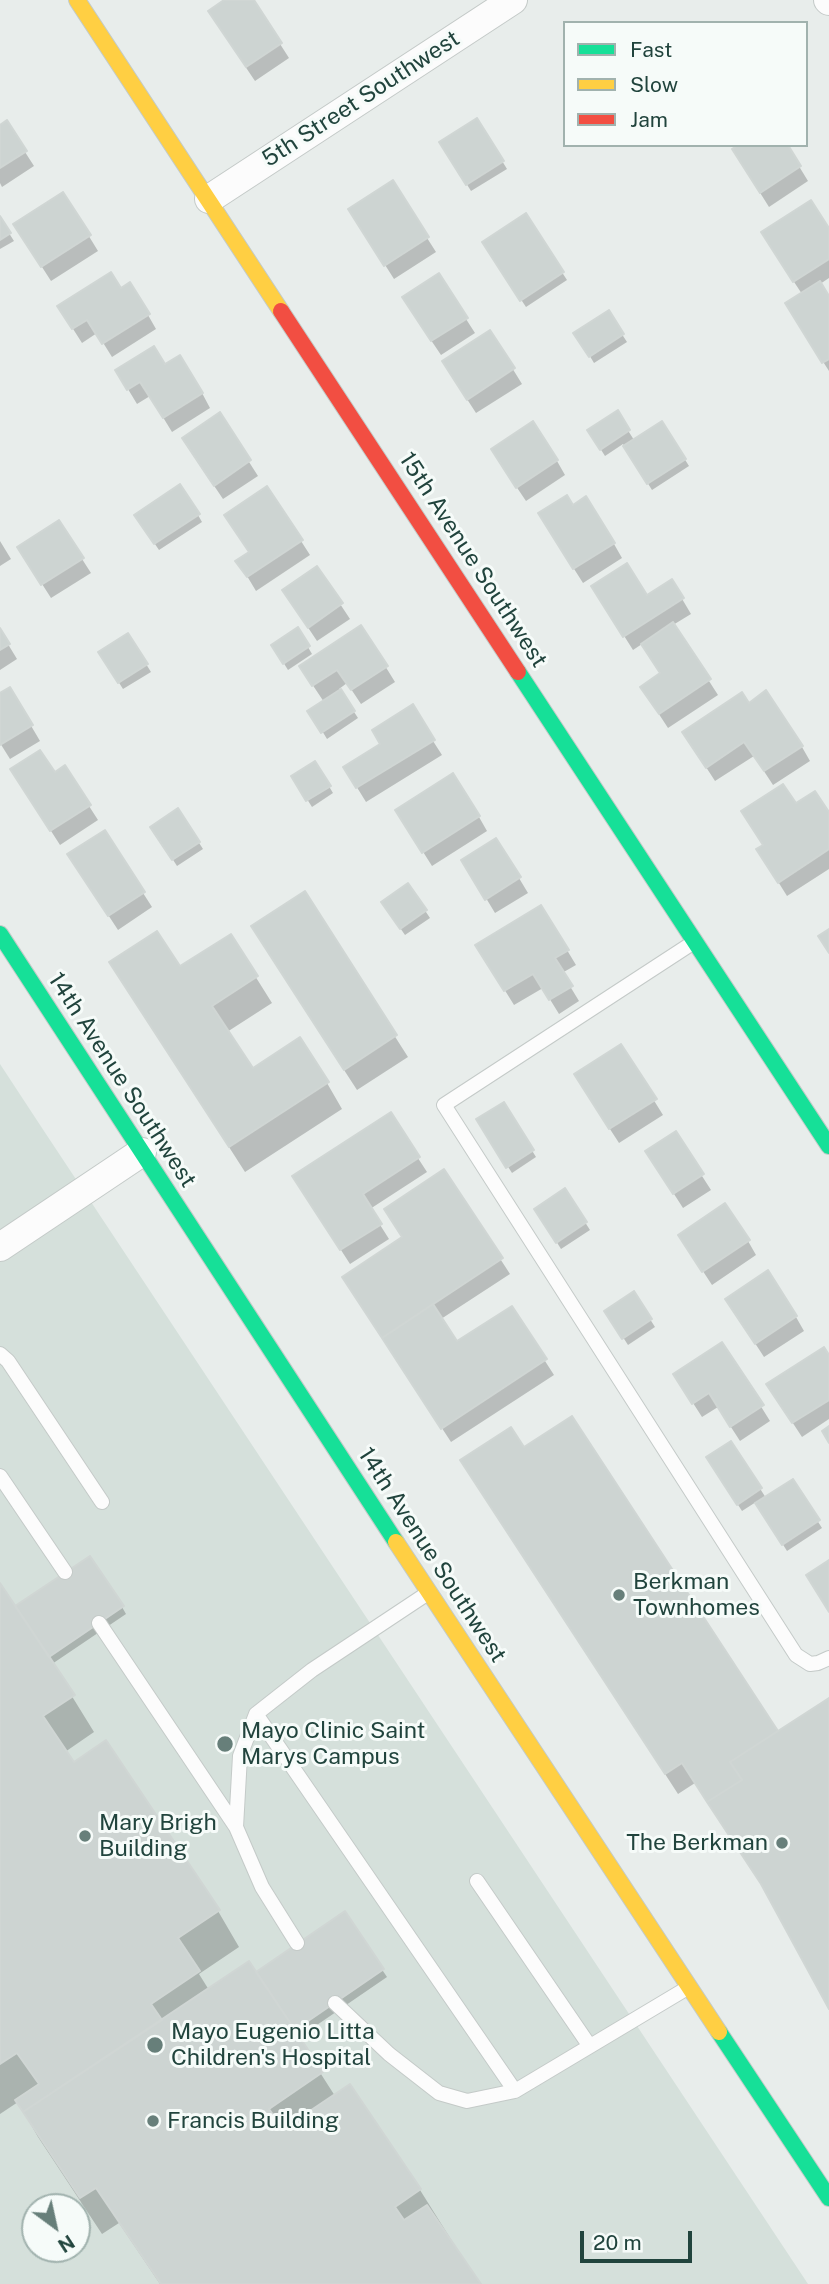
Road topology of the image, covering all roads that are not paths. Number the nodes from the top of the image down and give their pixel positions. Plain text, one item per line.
1 (77, 0) edge
2 (513, 0) edge
3 (209, 198) junction
4 (0, 934) edge
5 (695, 942) junction
6 (829, 1146) edge
7 (142, 1152) junction
8 (0, 1247) edge
9 (0, 1339) edge
10 (4, 1358) edge
11 (0, 1476) edge
12 (102, 1502) dead end
13 (65, 1573) dead end
14 (429, 1592) junction
15 (99, 1623) dead end
16 (829, 1658) edge
17 (256, 1714) junction
18 (236, 1827) junction
19 (477, 1881) dead end
20 (297, 1943) dead end
21 (689, 1987) junction
22 (335, 2003) dead end
23 (589, 2045) junction
24 (515, 2091) junction
25 (829, 2198) edge

1 - 3 street, 15th Avenue Southwest
2 - 3 street, 5th Street Southwest
3 - 5 street, 15th Avenue Southwest
4 - 7 street, 14th Avenue Southwest
5 - 6 street, 15th Avenue Southwest
5 - 16 lane
7 - 8 street
7 - 14 street, 14th Avenue Southwest
9 - 10 lane
10 - 12 lane
11 - 13 lane
14 - 17 lane
14 - 21 street, 14th Avenue Southwest
15 - 18 lane
17 - 18 lane
17 - 24 lane
18 - 20 lane
19 - 23 lane
21 - 23 lane
21 - 25 street, 14th Avenue Southwest
22 - 24 lane
23 - 24 lane

